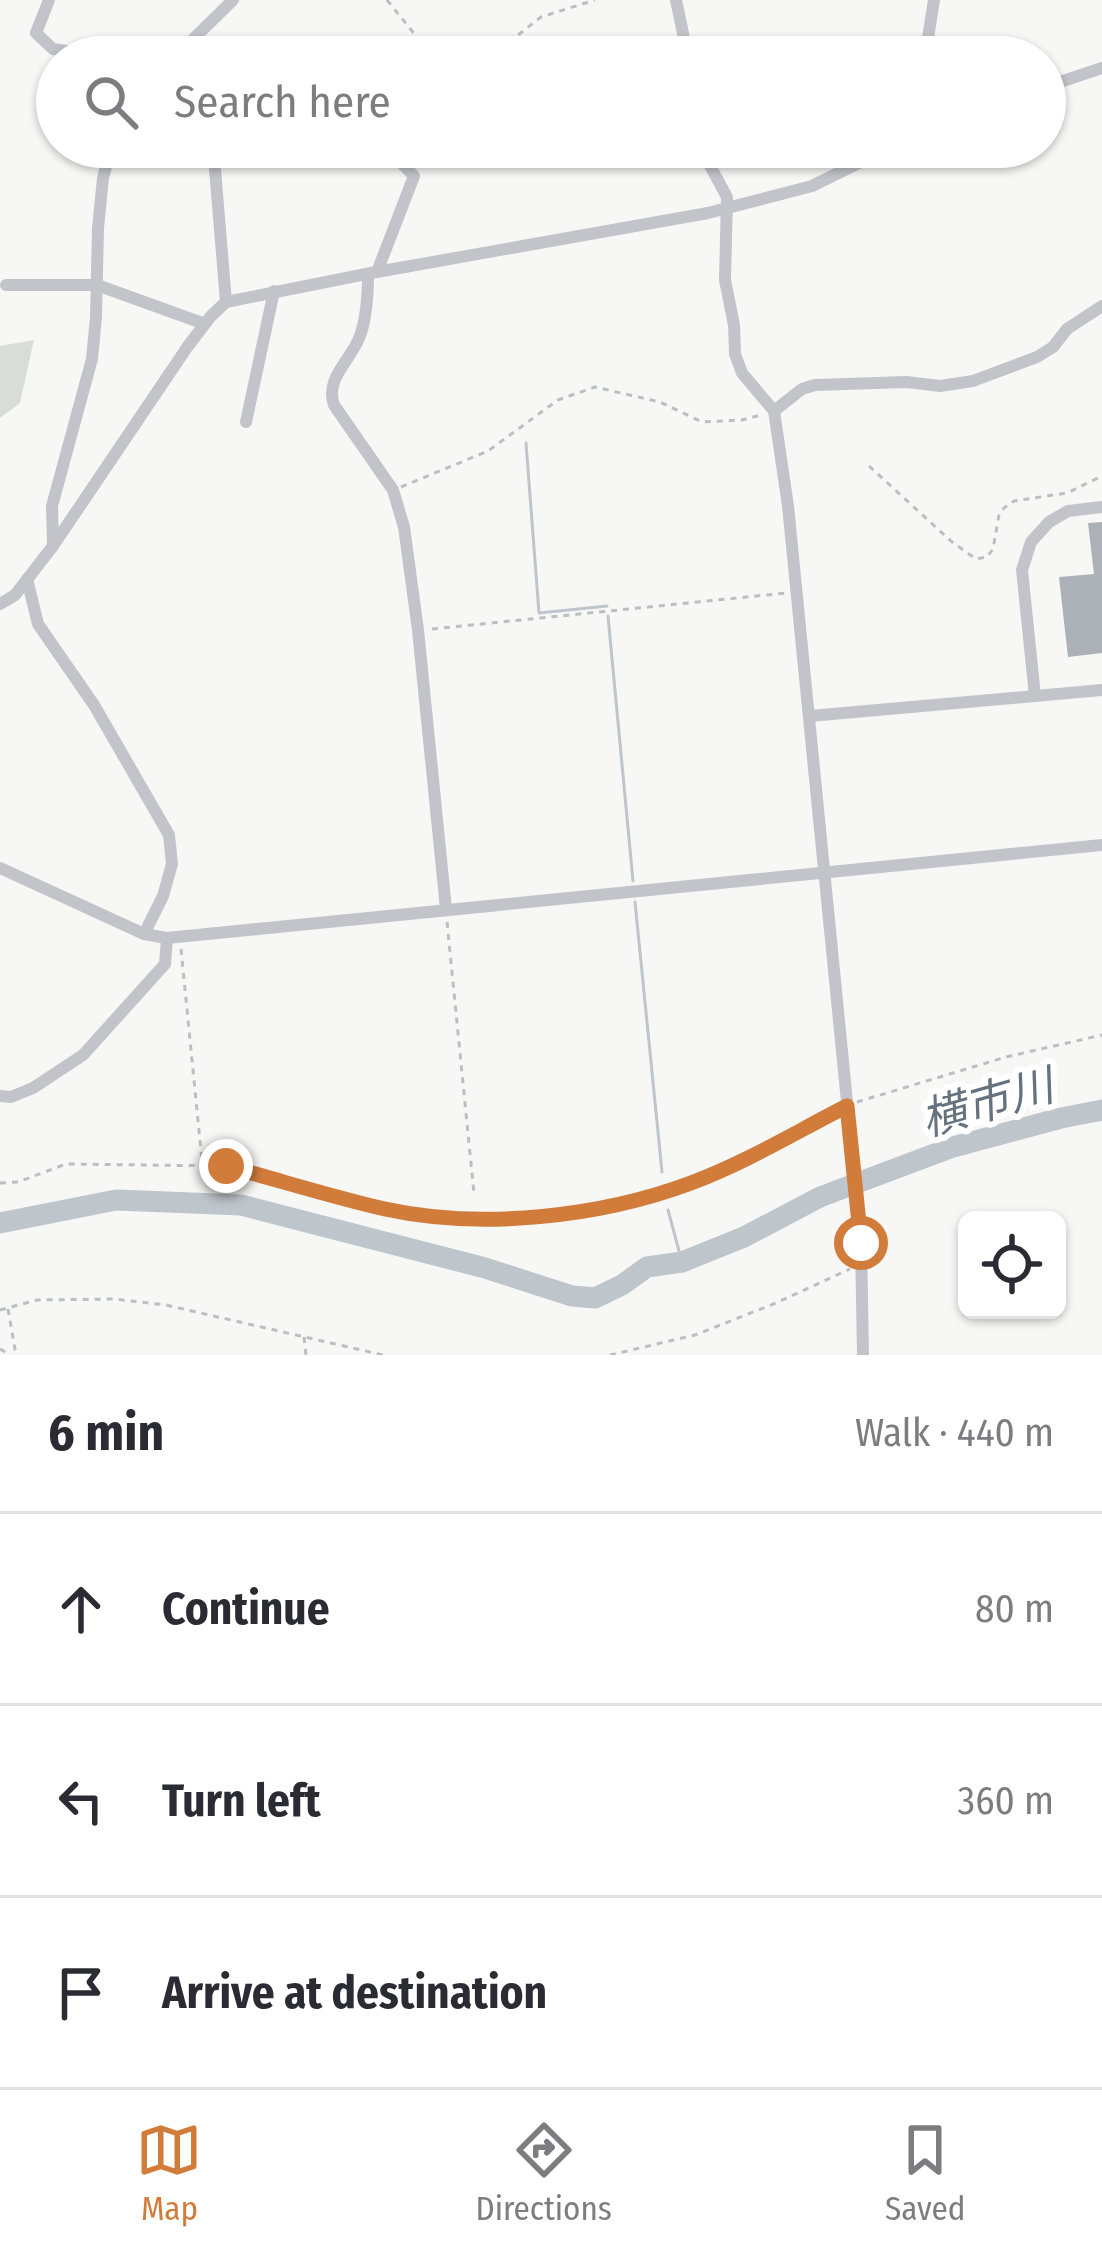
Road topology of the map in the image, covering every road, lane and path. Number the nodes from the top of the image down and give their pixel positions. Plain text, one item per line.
1 (49, 0) edge
2 (233, 0) edge
3 (387, 0) edge
4 (595, 0) edge
5 (676, 0) edge
6 (934, 0) edge
7 (39, 36) edge
8 (196, 36) edge
9 (416, 36) edge
10 (517, 36) edge
11 (684, 36) edge
12 (928, 36) edge
13 (1102, 68) edge
14 (1066, 80) edge
15 (107, 168) edge
16 (215, 168) edge
17 (406, 168) edge
18 (712, 168) edge
19 (848, 168) edge
20 (728, 208) junction
21 (373, 273) junction
22 (6, 285) dead end
23 (97, 285) junction
24 (274, 291) junction
25 (226, 302) junction
26 (1102, 306) edge
27 (205, 324) junction
28 (774, 411) junction
29 (247, 422) dead end
30 (869, 466) dead end
31 (1102, 476) edge
32 (393, 490) junction
33 (1102, 507) edge
34 (53, 546) junction
35 (27, 579) junction
36 (797, 592) junction
37 (0, 604) edge
38 (418, 630) junction
39 (1102, 690) edge
40 (1034, 696) junction
41 (810, 716) junction
42 (1102, 844) edge
43 (0, 868) edge
44 (823, 872) junction
45 (446, 909) junction
46 (144, 934) junction
47 (174, 937) junction
48 (1102, 1035) edge
49 (0, 1096) edge
50 (847, 1111) junction
51 (202, 1164) junction
52 (0, 1183) edge
53 (474, 1194) dead end
54 (862, 1265) junction
55 (8, 1306) junction
56 (0, 1310) edge
57 (304, 1335) junction
58 (0, 1349) edge
59 (13, 1355) edge
60 (307, 1355) edge
61 (383, 1355) edge
62 (610, 1355) edge
63 (863, 1355) edge

1 - 7 street
2 - 8 street
3 - 9 path
4 - 10 path
5 - 11 street
6 - 12 street
13 - 14 street
15 - 23 street
16 - 25 street
17 - 21 street
18 - 20 street
19 - 20 street
20 - 21 street
20 - 28 street
21 - 24 street
21 - 32 street
22 - 23 street
23 - 27 street
23 - 34 street
24 - 25 street
24 - 29 street
25 - 27 street
26 - 28 street
27 - 34 street
28 - 32 path
28 - 36 street
30 - 31 path
32 - 38 street
33 - 40 street
34 - 35 street
35 - 37 street
35 - 46 street
36 - 38 path
36 - 41 street
38 - 45 street
39 - 40 street
40 - 41 street
41 - 44 street
42 - 44 street
43 - 46 street
44 - 45 street
44 - 50 street
45 - 47 street
45 - 53 path
46 - 47 street
47 - 49 street
47 - 51 path
48 - 50 path
50 - 51 path
50 - 54 street
51 - 52 path
54 - 62 path
54 - 63 street
55 - 56 path
55 - 57 path
55 - 59 path
57 - 60 path
57 - 61 path
58 - 59 path

